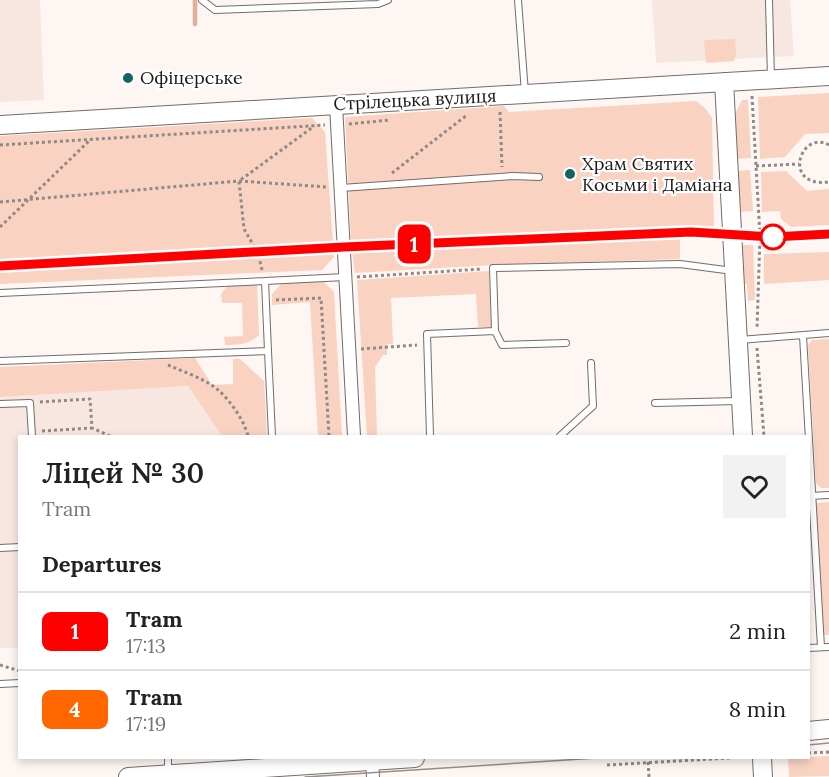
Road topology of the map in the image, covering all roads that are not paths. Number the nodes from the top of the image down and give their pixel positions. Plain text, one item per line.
1 (202, 0) edge
2 (262, 0) edge
3 (388, 0) edge
4 (518, 0) edge
5 (769, 0) edge
6 (333, 3) edge
7 (262, 8) junction
8 (829, 76) edge
9 (771, 79) junction
10 (724, 90) junction
11 (525, 94) junction
12 (336, 105) junction
13 (0, 125) edge
14 (539, 177) dead end
15 (341, 188) junction
16 (734, 271) junction
17 (345, 277) junction
18 (264, 281) junction
19 (0, 293) edge
20 (495, 331) junction
21 (829, 333) edge
22 (803, 336) junction
23 (738, 340) junction
24 (566, 343) dead end
25 (268, 351) junction
26 (0, 361) edge
27 (591, 363) dead end
28 (741, 401) junction
29 (655, 403) dead end
30 (0, 404) edge
31 (32, 434) edge
32 (273, 435) edge
33 (354, 435) edge
34 (430, 435) edge
35 (561, 435) edge
36 (743, 435) edge
37 (807, 435) edge
38 (829, 495) edge
39 (810, 496) edge
40 (18, 547) edge
41 (0, 548) edge
42 (821, 647) junction
43 (829, 647) edge
44 (810, 648) edge
45 (18, 683) edge
46 (0, 684) edge
47 (829, 729) edge
48 (810, 731) edge
49 (409, 759) edge
50 (762, 759) edge
51 (372, 765) edge
52 (171, 771) edge
53 (128, 777) edge
54 (763, 777) edge

1 - 7 lane
2 - 7 lane
3 - 6 lane
4 - 11 lane
5 - 9 lane
6 - 7 lane
8 - 9 main road, Стрілецька вулиця
9 - 10 main road, Стрілецька вулиця
10 - 11 main road, Стрілецька вулиця
10 - 16 main road
11 - 12 main road, Стрілецька вулиця
12 - 13 main road, Стрілецька вулиця
12 - 15 street
14 - 15 lane
15 - 17 street
16 - 20 lane
16 - 23 main road
17 - 18 lane
17 - 33 street
18 - 19 lane
18 - 25 lane
20 - 24 lane
20 - 34 lane
21 - 22 lane
22 - 23 lane
22 - 37 lane
23 - 28 main road
25 - 26 lane
25 - 32 lane
27 - 35 lane
28 - 29 lane
28 - 36 main road
30 - 31 lane
38 - 39 lane
39 - 42 lane
40 - 41 lane
42 - 43 lane
42 - 44 lane
45 - 46 lane
47 - 48 main road
49 - 51 main road
50 - 54 main road
51 - 52 main road
52 - 53 main road

